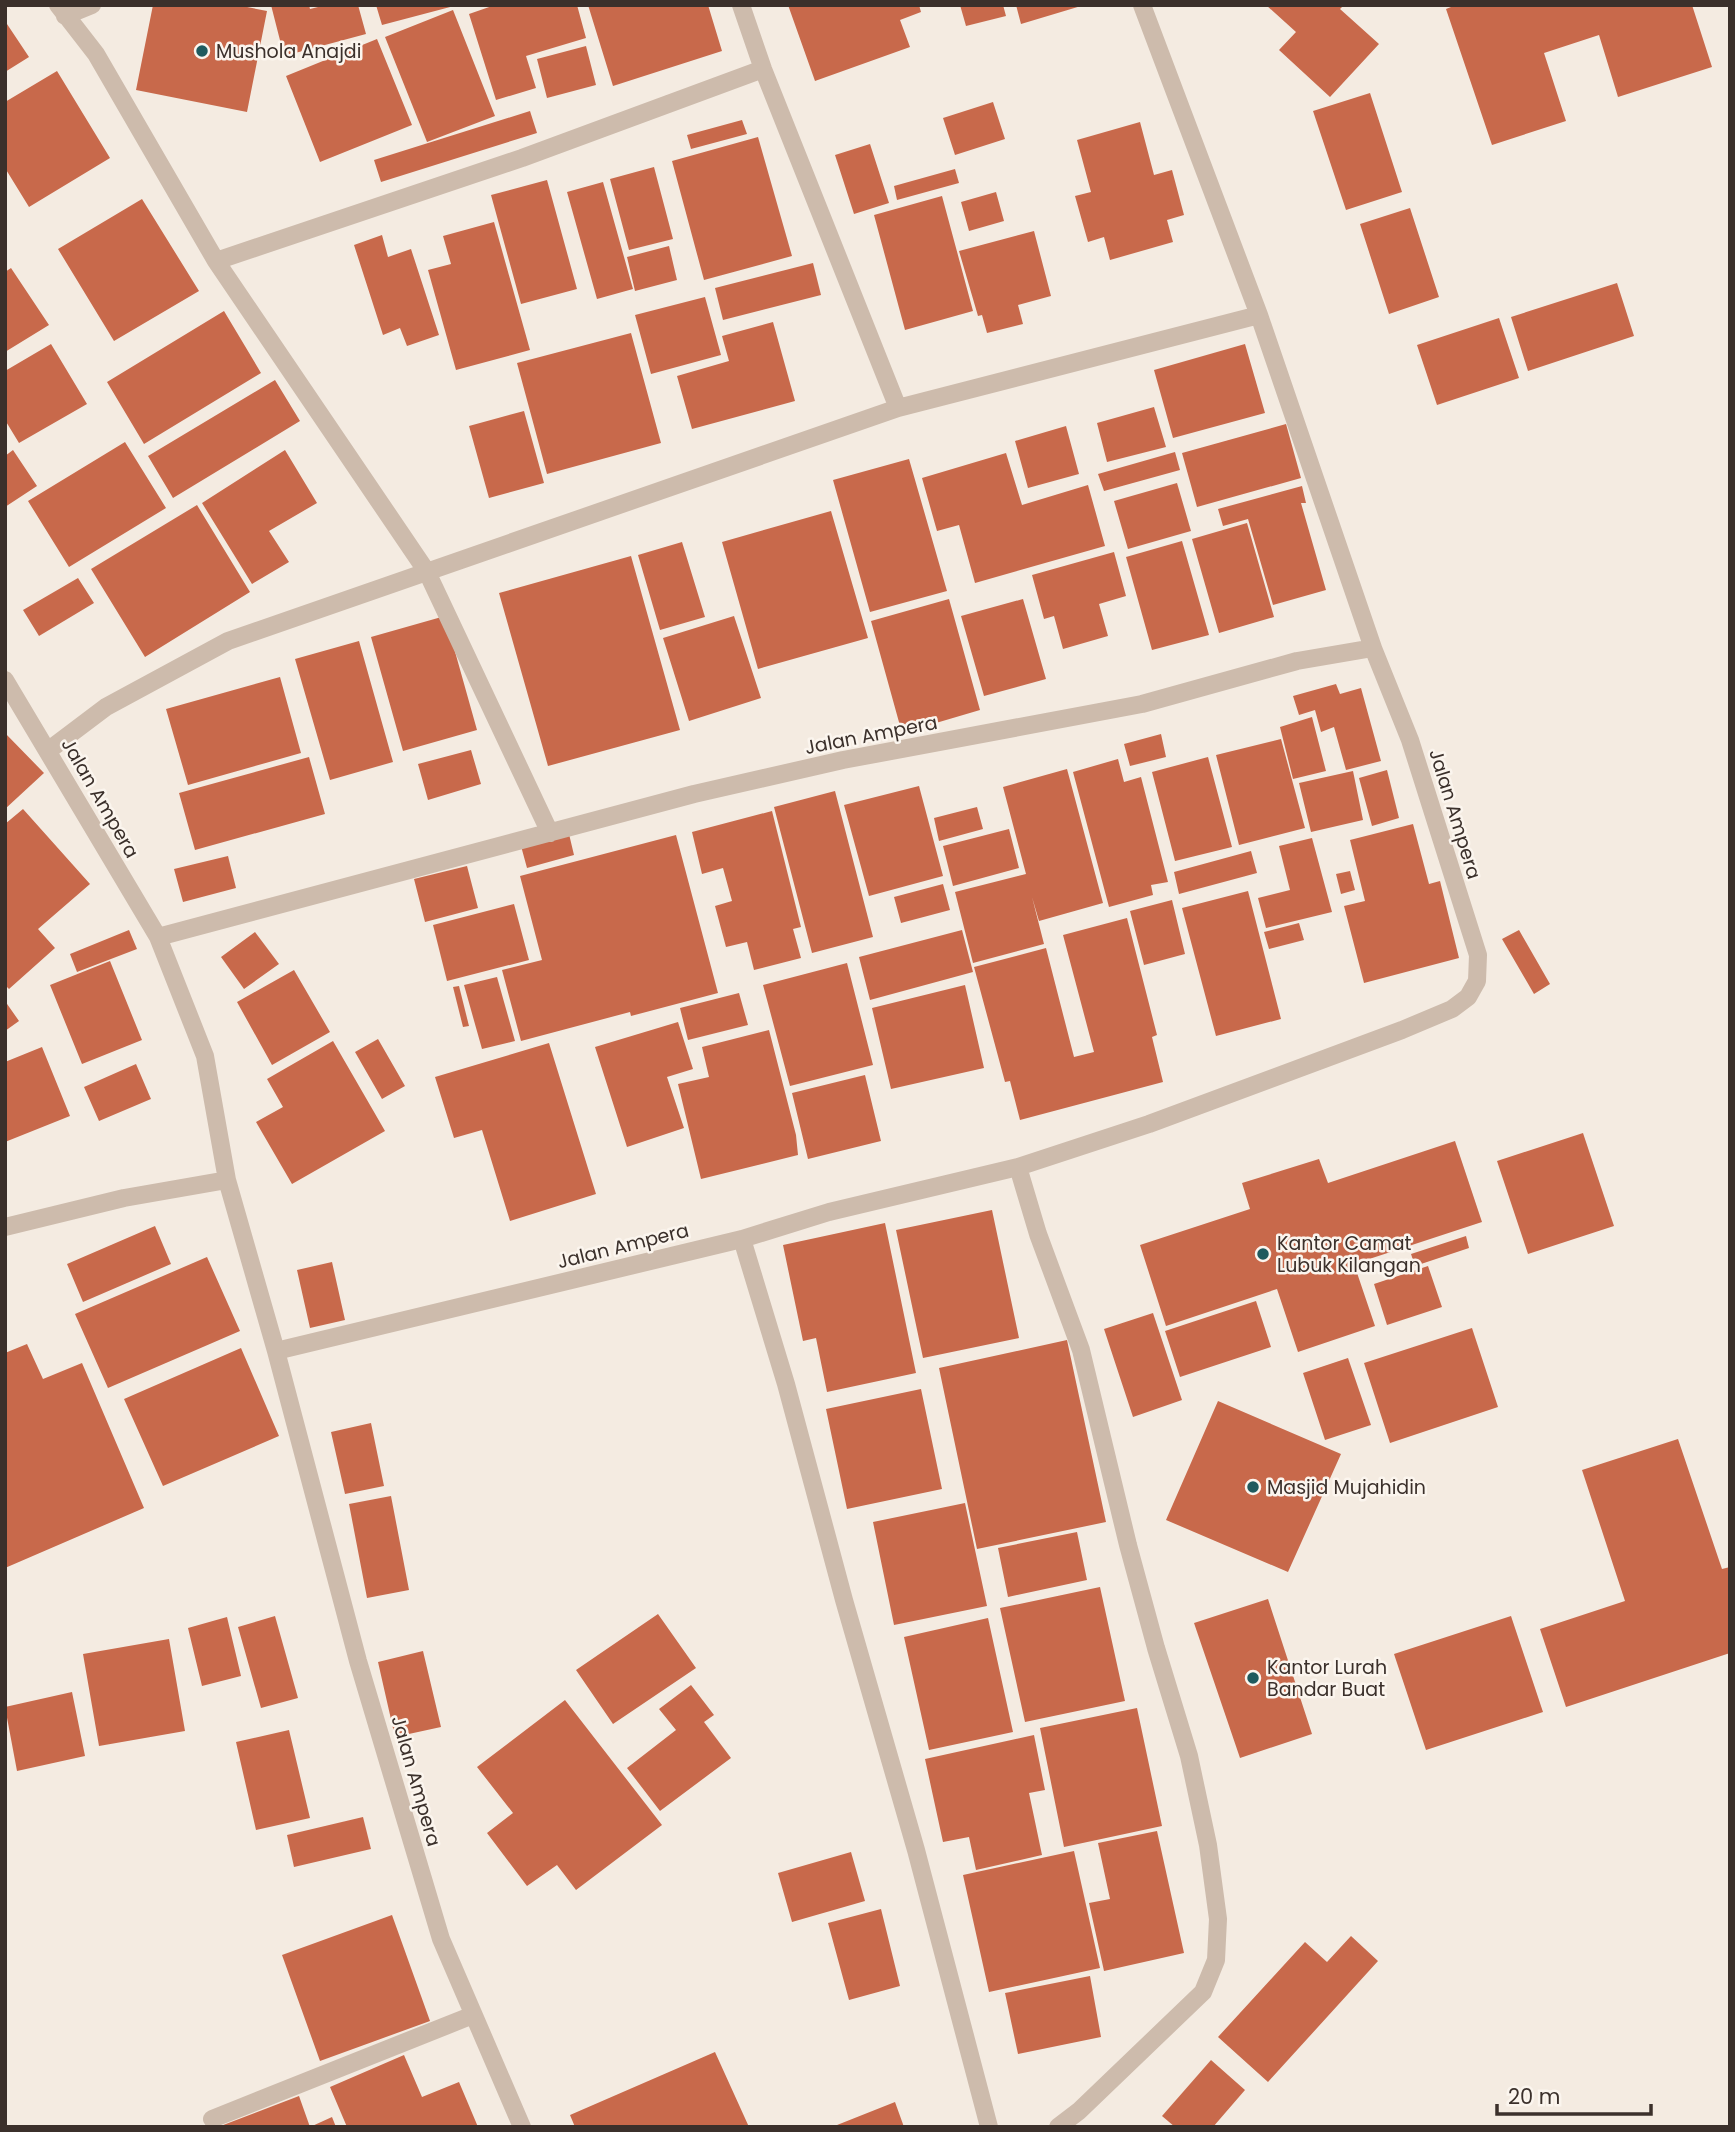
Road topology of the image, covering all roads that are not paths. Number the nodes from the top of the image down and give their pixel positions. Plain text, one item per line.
1 (92, 5) edge
2 (741, 5) edge
3 (1142, 5) edge
4 (62, 11) edge
5 (763, 69) junction
6 (215, 261) junction
7 (1259, 315) junction
8 (898, 408) junction
9 (427, 572) junction
10 (1373, 648) junction
11 (5, 680) edge
12 (49, 750) junction
13 (550, 833) junction
14 (158, 936) junction
15 (1018, 1167) junction
16 (227, 1180) junction
17 (5, 1227) edge
18 (742, 1238) junction
19 (276, 1351) junction
20 (473, 2015) junction
21 (212, 2119) dead end
22 (522, 2127) edge
23 (989, 2127) edge
24 (1058, 2127) edge

1 - 4 street
2 - 5 street
3 - 7 street
4 - 6 street
5 - 6 street
5 - 8 street
6 - 9 street
7 - 8 street
7 - 10 street
8 - 9 street
9 - 12 street
9 - 13 street
10 - 13 street, Jalan Ampera
10 - 15 street, Jalan Ampera
11 - 12 street, Jalan Ampera
12 - 14 street, Jalan Ampera
13 - 14 street, Jalan Ampera
14 - 16 street, Jalan Ampera
15 - 18 street, Jalan Ampera
15 - 24 street
16 - 17 street
16 - 19 street, Jalan Ampera
18 - 19 street, Jalan Ampera
18 - 23 street
19 - 20 street, Jalan Ampera
20 - 21 street
20 - 22 street, Jalan Ampera

